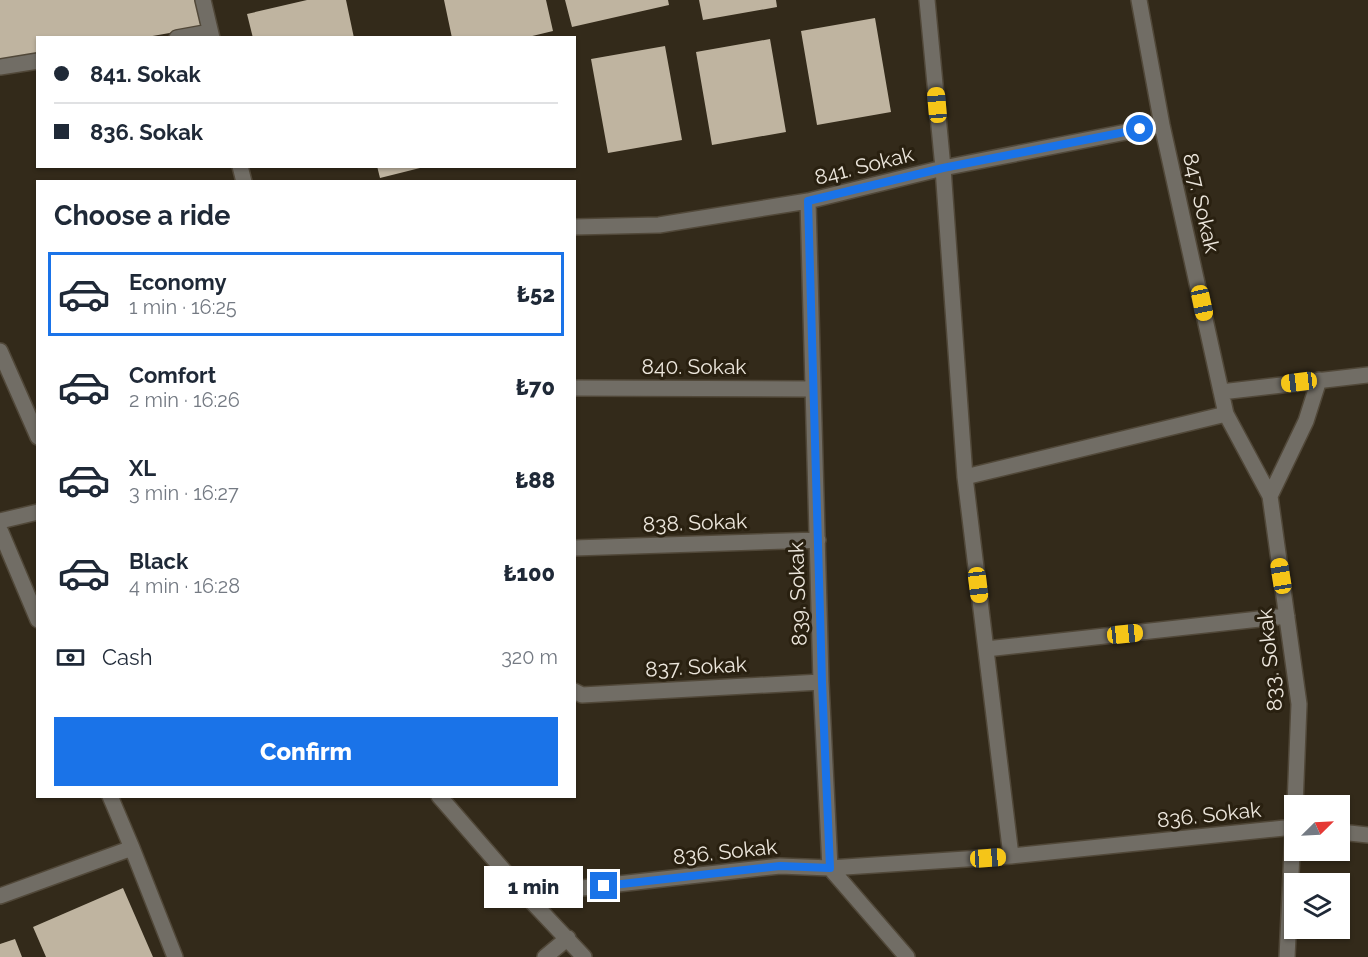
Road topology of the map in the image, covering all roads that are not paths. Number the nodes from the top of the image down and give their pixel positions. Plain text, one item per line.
1 (203, 0) edge
2 (927, 0) edge
3 (1139, 0) edge
4 (211, 35) edge
5 (36, 60) edge
6 (0, 67) edge
7 (1162, 125) junction
8 (943, 168) junction
9 (808, 201) junction
10 (576, 227) edge
11 (0, 351) edge
12 (1368, 375) edge
13 (1319, 380) junction
14 (576, 388) edge
15 (813, 389) junction
16 (1221, 392) junction
17 (1227, 414) junction
18 (36, 432) edge
19 (965, 477) junction
20 (1270, 496) junction
21 (36, 512) edge
22 (0, 521) edge
23 (0, 530) edge
24 (818, 540) junction
25 (576, 548) edge
26 (36, 615) edge
27 (1287, 616) junction
28 (986, 649) junction
29 (822, 682) junction
30 (576, 692) edge
31 (1295, 795) edge
32 (111, 798) edge
33 (441, 798) edge
34 (1284, 828) edge
35 (1350, 833) edge
36 (1368, 835) edge
37 (132, 848) junction
38 (1011, 856) junction
39 (1292, 861) edge
40 (830, 868) junction
41 (519, 888) junction
42 (0, 896) edge
43 (568, 938) junction
44 (174, 957) edge
45 (545, 957) edge
46 (584, 957) edge
47 (907, 957) edge
48 (1287, 957) edge

1 - 4 street
2 - 8 street
3 - 7 street, 847. Sokak
5 - 6 street
7 - 8 street, 841. Sokak
7 - 16 street, 847. Sokak
8 - 9 street, 841. Sokak
8 - 19 street
9 - 10 street, 841. Sokak
9 - 15 street, 839. Sokak
11 - 18 street
12 - 13 street
13 - 16 street
13 - 20 street
14 - 15 street, 840. Sokak
15 - 24 street, 839. Sokak
16 - 17 street, 847. Sokak
17 - 19 street
17 - 20 street, 833. Sokak
19 - 28 street
20 - 27 street, 833. Sokak
21 - 22 street
23 - 26 street
24 - 25 street, 838. Sokak
24 - 29 street, 839. Sokak
27 - 28 street
27 - 31 street, 833. Sokak
28 - 38 street
29 - 30 street, 837. Sokak
29 - 40 street, 839. Sokak
32 - 37 street
33 - 41 street
34 - 38 street, 836. Sokak
35 - 36 street
37 - 42 street
37 - 44 street
38 - 40 street, 836. Sokak
39 - 48 street
40 - 41 street, 836. Sokak
40 - 47 street
41 - 43 street
43 - 45 street
43 - 46 street

